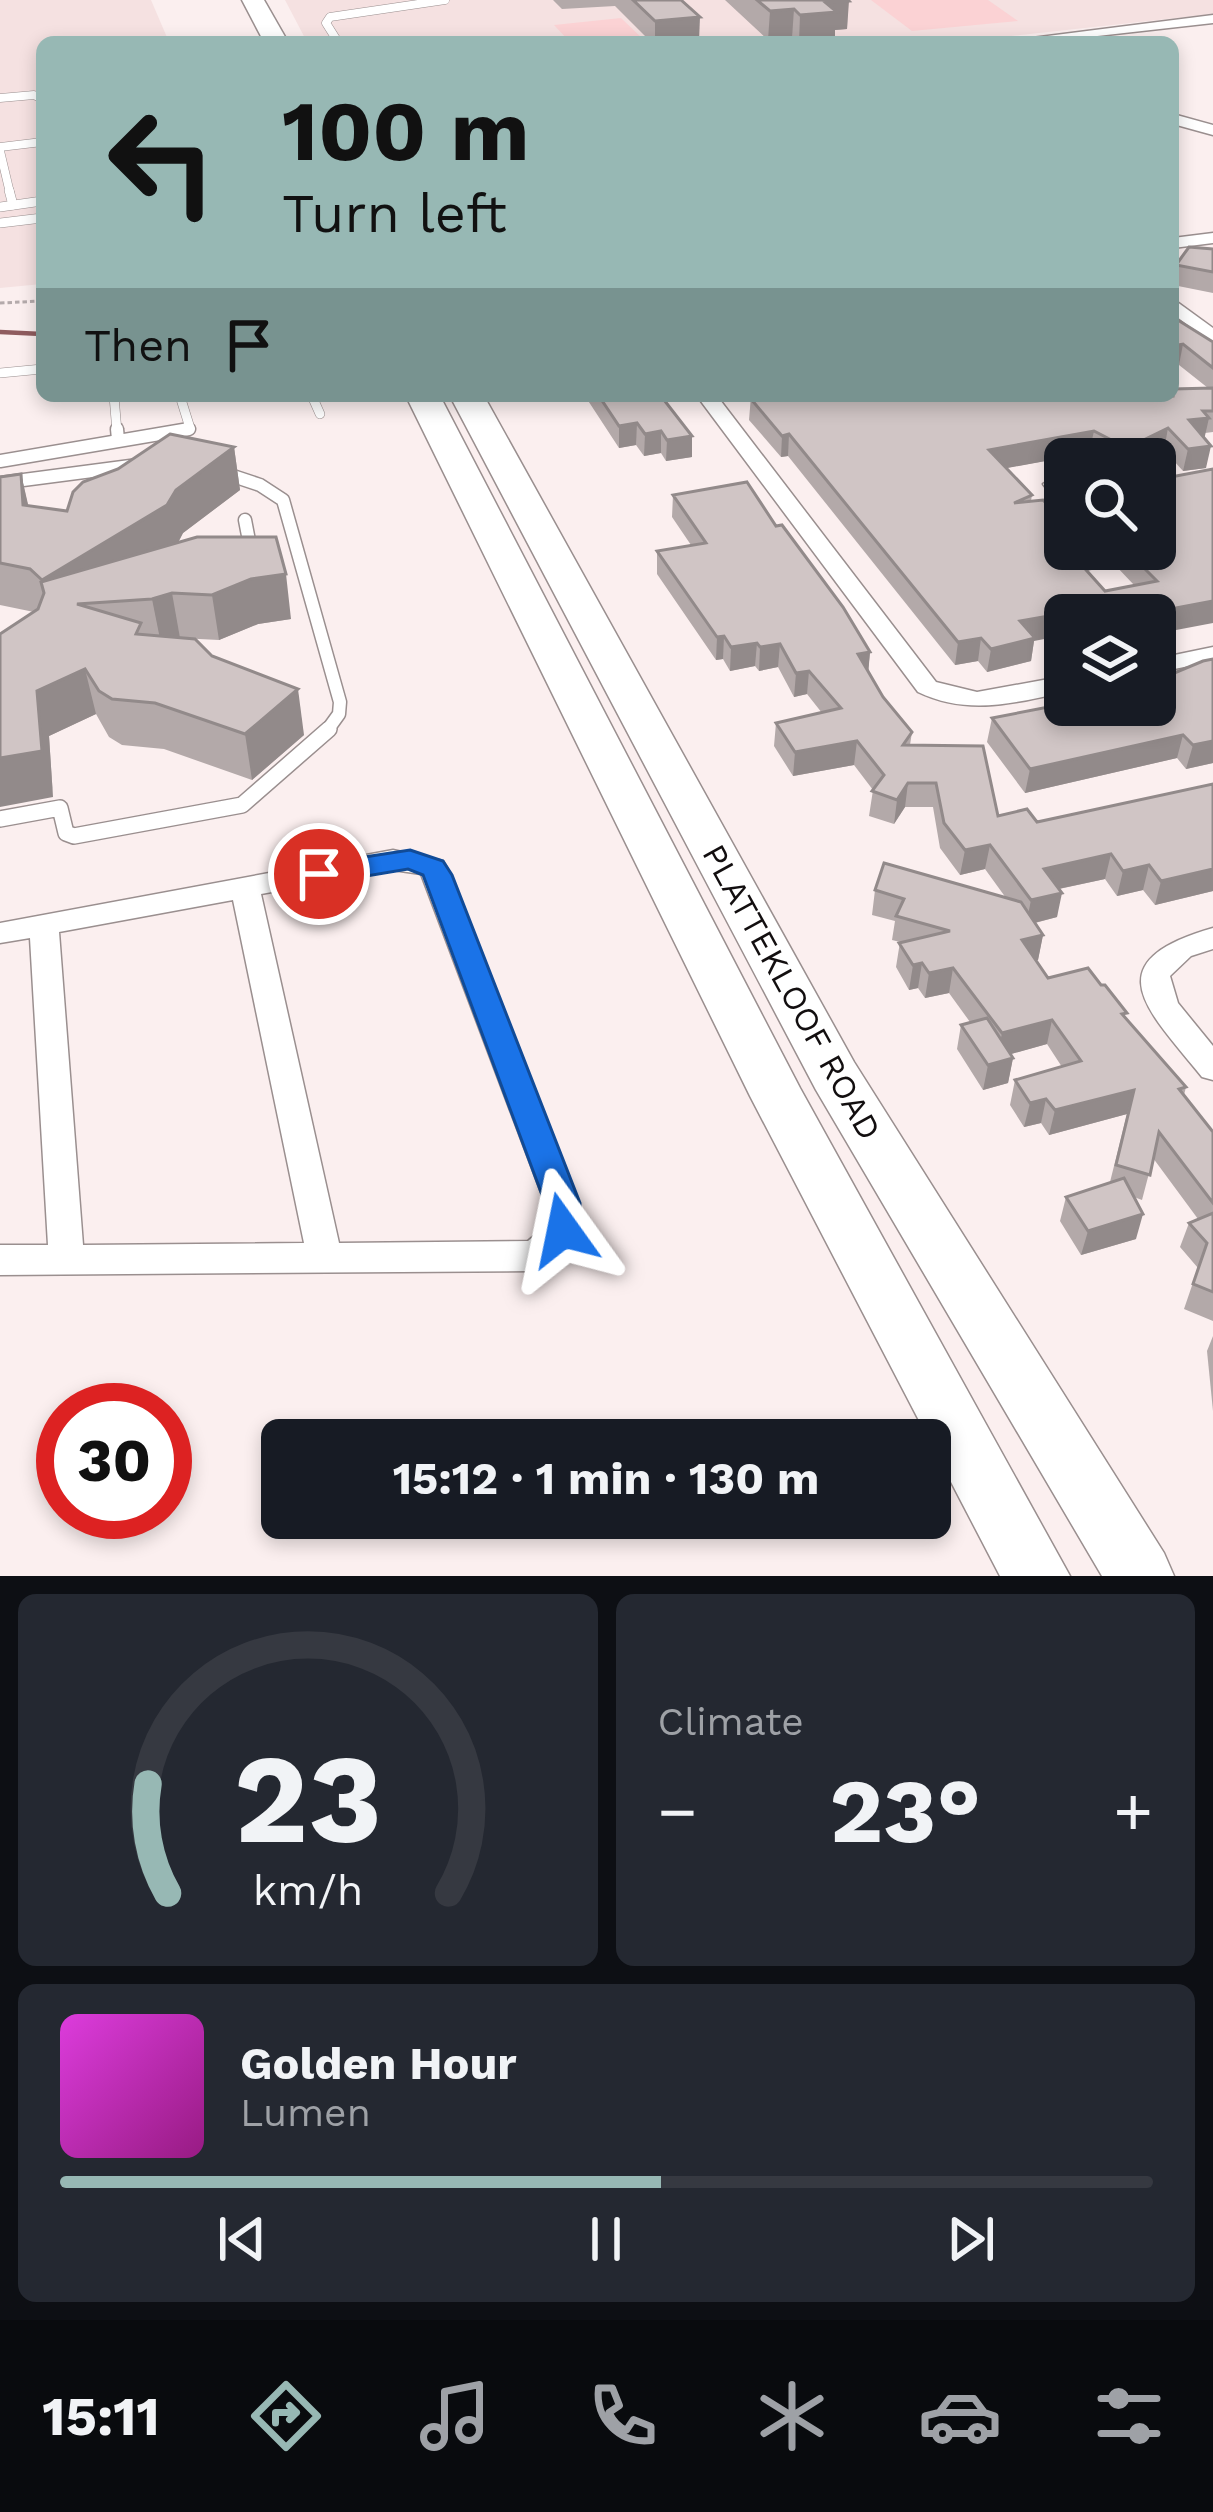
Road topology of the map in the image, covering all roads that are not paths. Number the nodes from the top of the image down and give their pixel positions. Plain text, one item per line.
1 (253, 0) edge
2 (445, 0) edge
3 (1213, 19) edge
4 (273, 36) edge
5 (334, 36) edge
6 (1084, 36) edge
7 (36, 95) edge
8 (0, 98) edge
9 (1179, 120) edge
10 (1213, 130) edge
11 (36, 143) edge
12 (0, 149) edge
13 (36, 202) edge
14 (13, 205) junction
15 (0, 207) edge
16 (36, 218) edge
17 (0, 223) edge
18 (1213, 238) edge
19 (1179, 242) edge
20 (1179, 309) edge
21 (1208, 329) edge
22 (36, 370) edge
23 (0, 374) edge
24 (115, 402) edge
25 (181, 402) edge
26 (315, 402) edge
27 (426, 402) edge
28 (470, 402) edge
29 (712, 402) edge
30 (320, 414) dead end
31 (118, 439) junction
32 (0, 461) edge
33 (157, 463) edge
34 (212, 470) edge
35 (0, 484) edge
36 (244, 520) dead end
37 (303, 568) junction
38 (282, 572) edge
39 (256, 573) edge
40 (1213, 654) edge
41 (1176, 662) edge
42 (1044, 688) edge
43 (0, 818) edge
44 (245, 888) junction
45 (44, 926) junction
46 (0, 933) edge
47 (1213, 938) edge
48 (1213, 1068) edge
49 (325, 1258) junction
50 (0, 1260) edge
51 (68, 1260) junction
52 (1036, 1576) edge
53 (1140, 1576) edge

1 - 4 main road
2 - 5 lane
3 - 6 street
7 - 8 lane
9 - 10 street
11 - 12 lane
12 - 14 lane
13 - 14 lane
14 - 15 lane
16 - 17 lane
18 - 19 street
20 - 21 street
22 - 23 lane
24 - 31 lane
25 - 31 lane
26 - 30 lane
27 - 52 main road, PLATTEKLOOF ROAD
28 - 53 main road, PLATTEKLOOF ROAD
29 - 42 street
31 - 32 lane
33 - 35 lane
34 - 37 lane
36 - 39 lane
37 - 38 lane
37 - 43 lane
40 - 41 street
44 - 45 street
44 - 49 street
44 - 49 street
45 - 46 street
45 - 51 street
47 - 48 street
49 - 51 street
50 - 51 street

